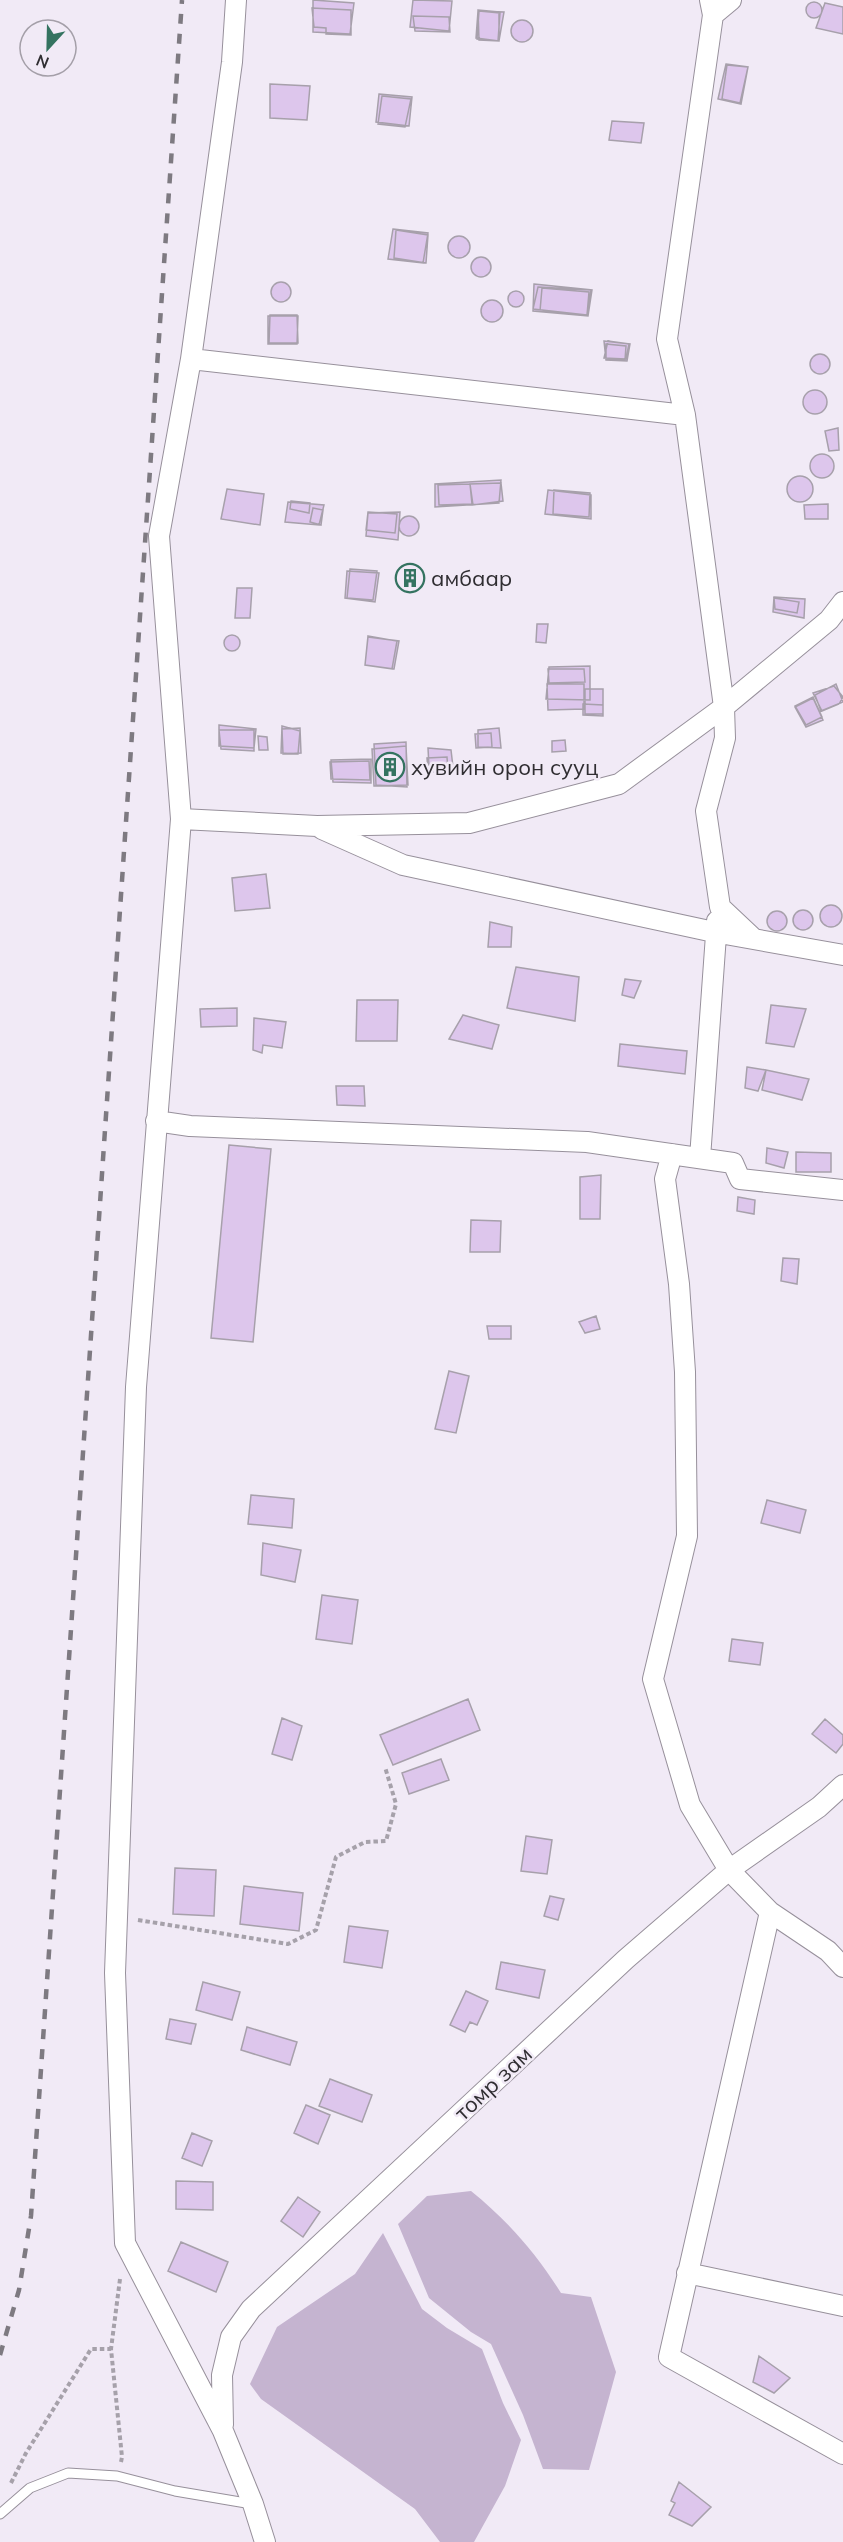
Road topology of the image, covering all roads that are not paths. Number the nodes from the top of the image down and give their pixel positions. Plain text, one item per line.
1 (236, 0) edge
2 (731, 0) edge
3 (711, 8) edge
4 (191, 359) junction
5 (685, 415) junction
6 (843, 602) edge
7 (724, 707) junction
8 (181, 819) junction
9 (317, 826) junction
10 (720, 907) junction
11 (714, 932) junction
12 (754, 939) junction
13 (843, 955) edge
14 (156, 1121) junction
15 (672, 1154) junction
16 (700, 1158) junction
17 (843, 1190) edge
18 (843, 1785) edge
19 (729, 1870) junction
20 (770, 1912) junction
21 (836, 1951) edge
22 (843, 1966) edge
23 (687, 2273) junction
24 (843, 2306) edge
25 (223, 2431) junction
26 (843, 2454) edge
27 (253, 2504) junction
28 (0, 2514) edge
29 (265, 2542) edge

1 - 4 street
2 - 3 street
3 - 5 street
4 - 5 street
4 - 8 street
5 - 7 street
6 - 7 street
7 - 9 street
7 - 10 street
8 - 9 street
8 - 14 street
9 - 11 street
10 - 11 street
10 - 12 street
11 - 12 street
11 - 16 street
12 - 13 street
14 - 15 street
14 - 25 street
15 - 16 street
15 - 19 street
16 - 17 street
18 - 19 street, томр зам
19 - 20 street
19 - 25 street, томр зам
20 - 21 street
20 - 23 street
21 - 22 street
23 - 24 street
23 - 26 street
25 - 27 street
27 - 28 lane
27 - 29 street

